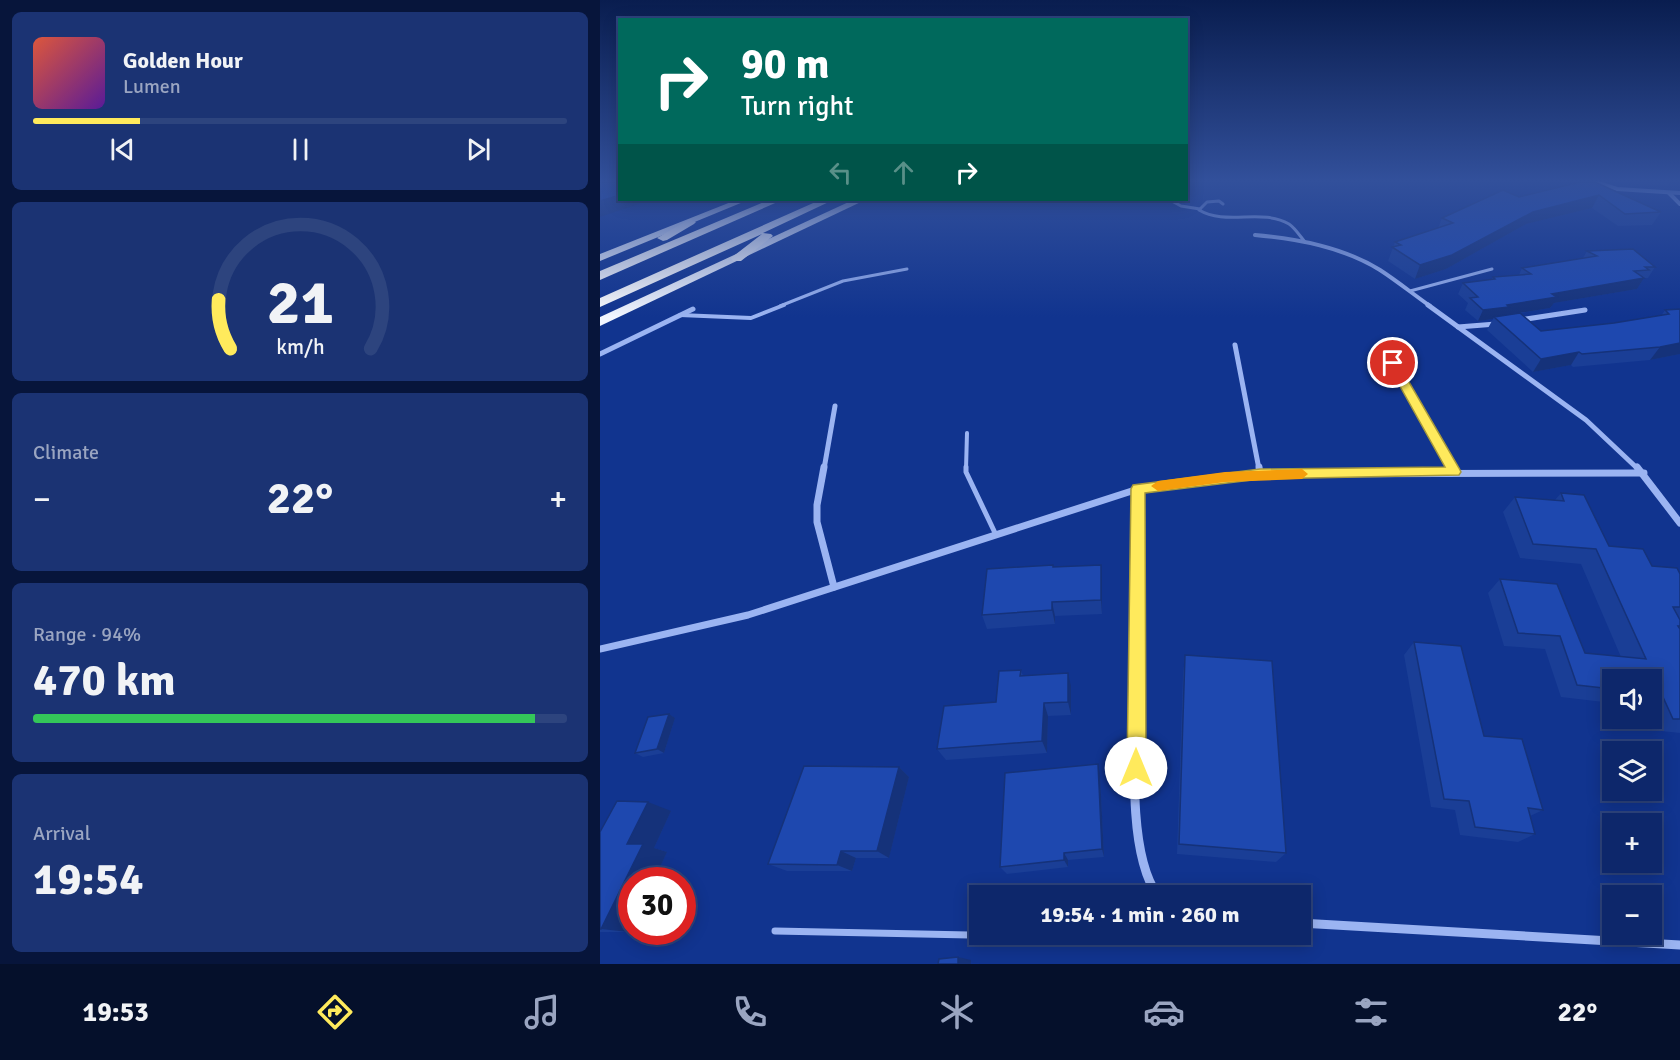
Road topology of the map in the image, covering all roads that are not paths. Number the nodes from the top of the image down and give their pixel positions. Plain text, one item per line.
1 (678, 227) edge
2 (681, 227) edge
3 (714, 227) edge
4 (768, 227) edge
5 (778, 227) edge
6 (803, 227) edge
7 (1292, 227) edge
8 (1255, 236) dead end
9 (1305, 242) junction
10 (600, 258) edge
11 (737, 258) junction
12 (907, 269) dead end
13 (1492, 269) dead end
14 (600, 270) edge
15 (600, 276) edge
16 (1410, 291) junction
17 (600, 303) edge
18 (693, 309) dead end
19 (1585, 309) dead end
20 (680, 315) junction
21 (1517, 321) edge
22 (600, 322) edge
23 (1505, 322) edge
24 (1458, 327) junction
25 (1235, 345) dead end
26 (600, 354) edge
27 (1393, 363) dead end
28 (835, 406) dead end
29 (967, 434) dead end
30 (1454, 472) junction
31 (1644, 473) junction
32 (1260, 474) junction
33 (1138, 489) junction
34 (1680, 523) edge
35 (996, 535) junction
36 (834, 587) junction
37 (600, 649) edge
38 (1150, 885) edge
39 (1311, 924) edge
40 (775, 931) dead end
41 (969, 935) edge
42 (1680, 945) edge

1 - 10 highway
2 - 14 highway
3 - 15 highway
4 - 17 highway
5 - 11 highway
6 - 11 highway
7 - 9 lane
8 - 9 street
9 - 16 street
11 - 22 highway
12 - 20 lane
13 - 16 lane
16 - 24 street
18 - 20 street
19 - 21 street
20 - 26 street
23 - 24 street
24 - 31 street
25 - 32 street
27 - 30 street
28 - 36 street
29 - 35 lane
30 - 31 street
30 - 32 street
31 - 34 street
32 - 33 street
33 - 35 street
33 - 38 street
35 - 36 street
36 - 37 street
39 - 42 street
40 - 41 lane

